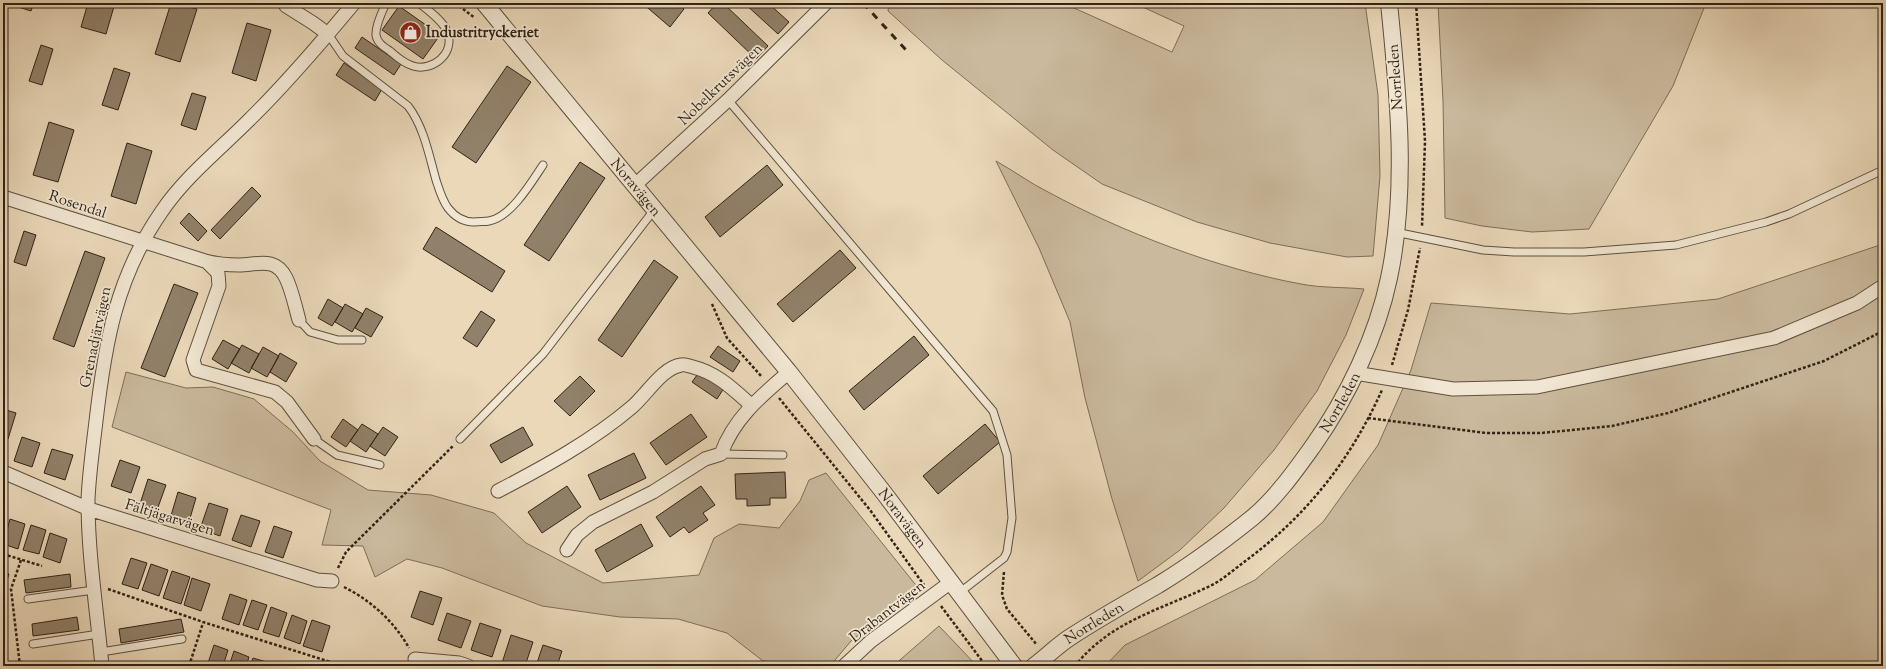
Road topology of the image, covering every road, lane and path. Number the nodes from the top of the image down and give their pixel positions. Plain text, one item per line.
1 (354, 3) edge
2 (386, 3) edge
3 (419, 3) edge
4 (454, 3) edge
5 (484, 3) edge
6 (826, 3) edge
7 (1389, 3) edge
8 (1416, 3) edge
9 (286, 6) dead end
10 (477, 19) dead end
11 (328, 34) junction
12 (728, 100) junction
13 (543, 165) dead end
14 (1883, 170) edge
15 (634, 186) junction
16 (3, 197) edge
17 (654, 210) junction
18 (1395, 232) junction
19 (1422, 236) junction
20 (142, 241) junction
21 (205, 261) junction
22 (1883, 286) edge
23 (710, 299) dead end
24 (299, 320) joint
25 (1883, 331) edge
26 (362, 340) dead end
27 (789, 372) junction
28 (1355, 373) junction
29 (1387, 378) junction
30 (771, 388) junction
31 (750, 405) junction
32 (1368, 418) junction
33 (314, 439) joint
34 (460, 439) joint
35 (721, 454) junction
36 (783, 455) dead end
37 (380, 465) dead end
38 (3, 472) edge
39 (498, 491) dead end
40 (89, 509) junction
41 (567, 550) dead end
42 (1007, 552) junction
43 (3, 554) edge
44 (21, 560) junction
45 (42, 566) dead end
46 (332, 581) junction
47 (955, 587) junction
48 (94, 588) junction
49 (932, 596) junction
50 (28, 599) dead end
51 (203, 622) junction
52 (99, 634) junction
53 (182, 639) dead end
54 (33, 644) dead end
55 (101, 652) junction
56 (415, 659) joint
57 (1040, 661) edge
58 (340, 665) edge
59 (20, 666) edge
60 (102, 666) edge
61 (189, 666) edge
62 (468, 666) edge
63 (844, 666) edge
64 (986, 666) edge
65 (1014, 666) edge
66 (1075, 666) edge

1 - 11 street, Grenadjärvägen
2 - 3 lane
4 - 10 path
5 - 15 street, Noravägen
6 - 12 street, Nobelkrutsvägen
7 - 18 street, Norrleden
8 - 19 path
9 - 11 street
11 - 13 lane
11 - 20 street, Grenadjärvägen
12 - 15 street, Nobelkrutsvägen
12 - 42 lane
14 - 19 lane
15 - 17 street, Noravägen
16 - 20 street, Rosendal
17 - 27 street, Noravägen
17 - 34 lane
18 - 19 lane
18 - 28 street, Norrleden
19 - 29 path
20 - 21 street, Rosendal
20 - 40 street, Grenadjärvägen
21 - 24 street, Rosendal
21 - 33 street
22 - 29 street
23 - 30 path
24 - 26 lane
25 - 32 path
27 - 30 street
27 - 47 street, Noravägen
28 - 29 street
28 - 57 street, Norrleden
29 - 32 path
30 - 31 street
30 - 49 path
31 - 35 street
31 - 39 street
32 - 66 path
33 - 37 lane
34 - 46 path
35 - 36 lane
35 - 41 street
38 - 40 street, Fältjägarvägen
40 - 46 street, Fältjägarvägen
40 - 48 street, Grenadjärvägen
42 - 47 lane
42 - 57 path
43 - 44 path
44 - 45 path
44 - 59 path
46 - 56 path
47 - 49 street, Drabantvägen
47 - 65 street, Noravägen
48 - 50 lane
48 - 51 path
48 - 52 street, Grenadjärvägen
49 - 63 street, Drabantvägen
49 - 64 path
51 - 58 path
51 - 61 path
52 - 54 lane
52 - 55 street, Grenadjärvägen
53 - 55 lane
55 - 60 street, Grenadjärvägen
56 - 62 street

